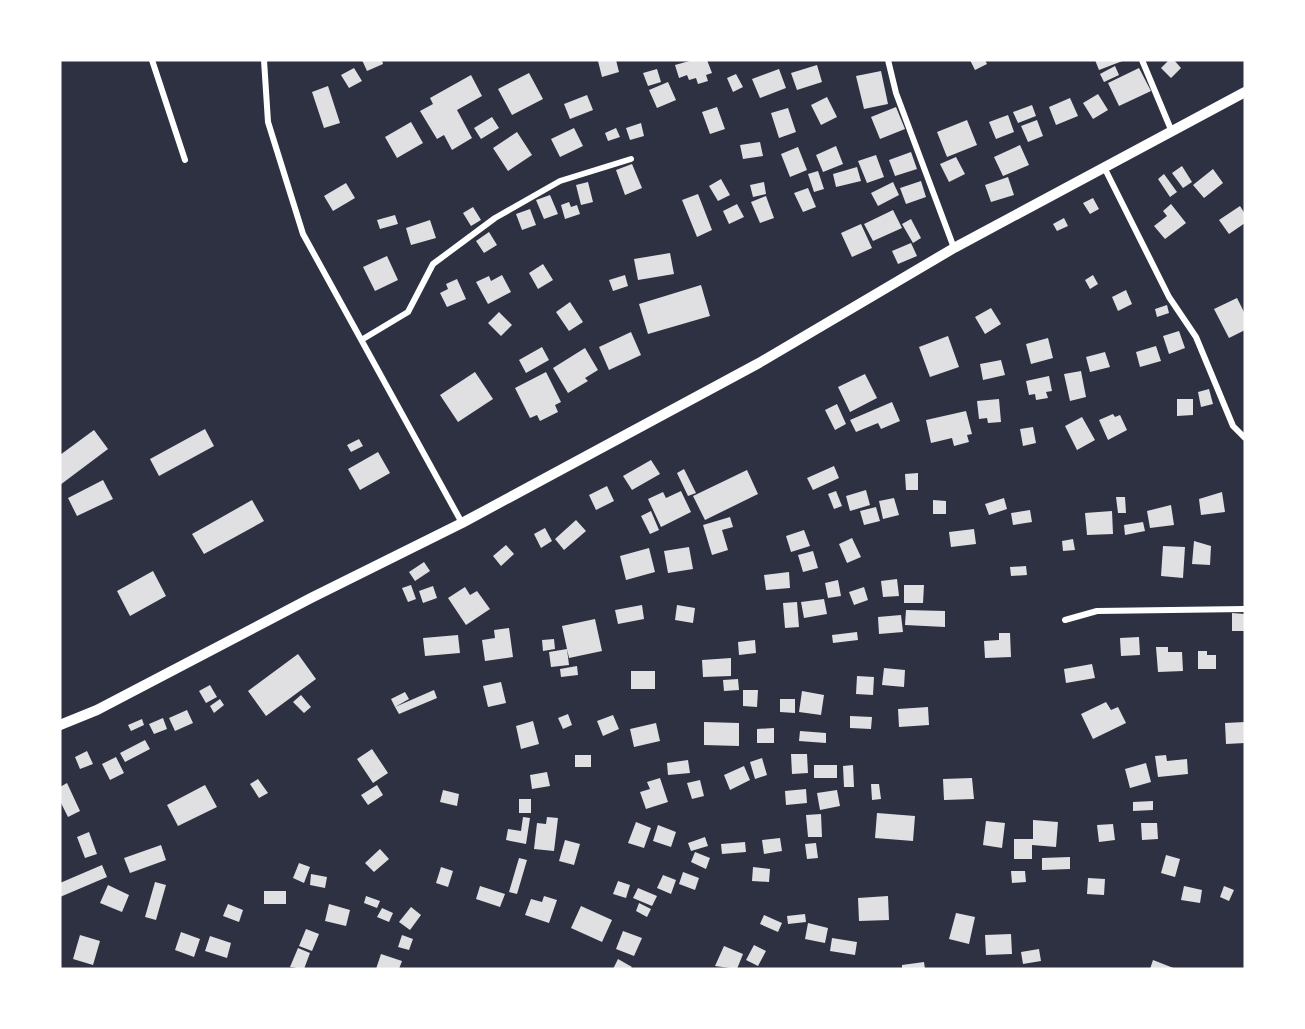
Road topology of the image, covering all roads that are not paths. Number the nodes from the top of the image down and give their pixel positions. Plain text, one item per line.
1 (153, 60) edge
2 (264, 60) edge
3 (888, 60) edge
4 (1142, 60) edge
5 (1245, 92) edge
6 (1172, 132) junction
7 (631, 159) dead end
8 (185, 160) dead end
9 (1104, 166) junction
10 (954, 248) junction
11 (363, 339) junction
12 (1245, 438) edge
13 (462, 524) junction
14 (1245, 609) edge
15 (1065, 620) dead end
16 (60, 725) edge

1 - 8 street
2 - 11 street
3 - 10 street
4 - 6 street
5 - 6 main road
6 - 9 main road
7 - 11 street
9 - 10 main road
9 - 12 street
10 - 13 main road
11 - 13 street
13 - 16 main road
14 - 15 street

